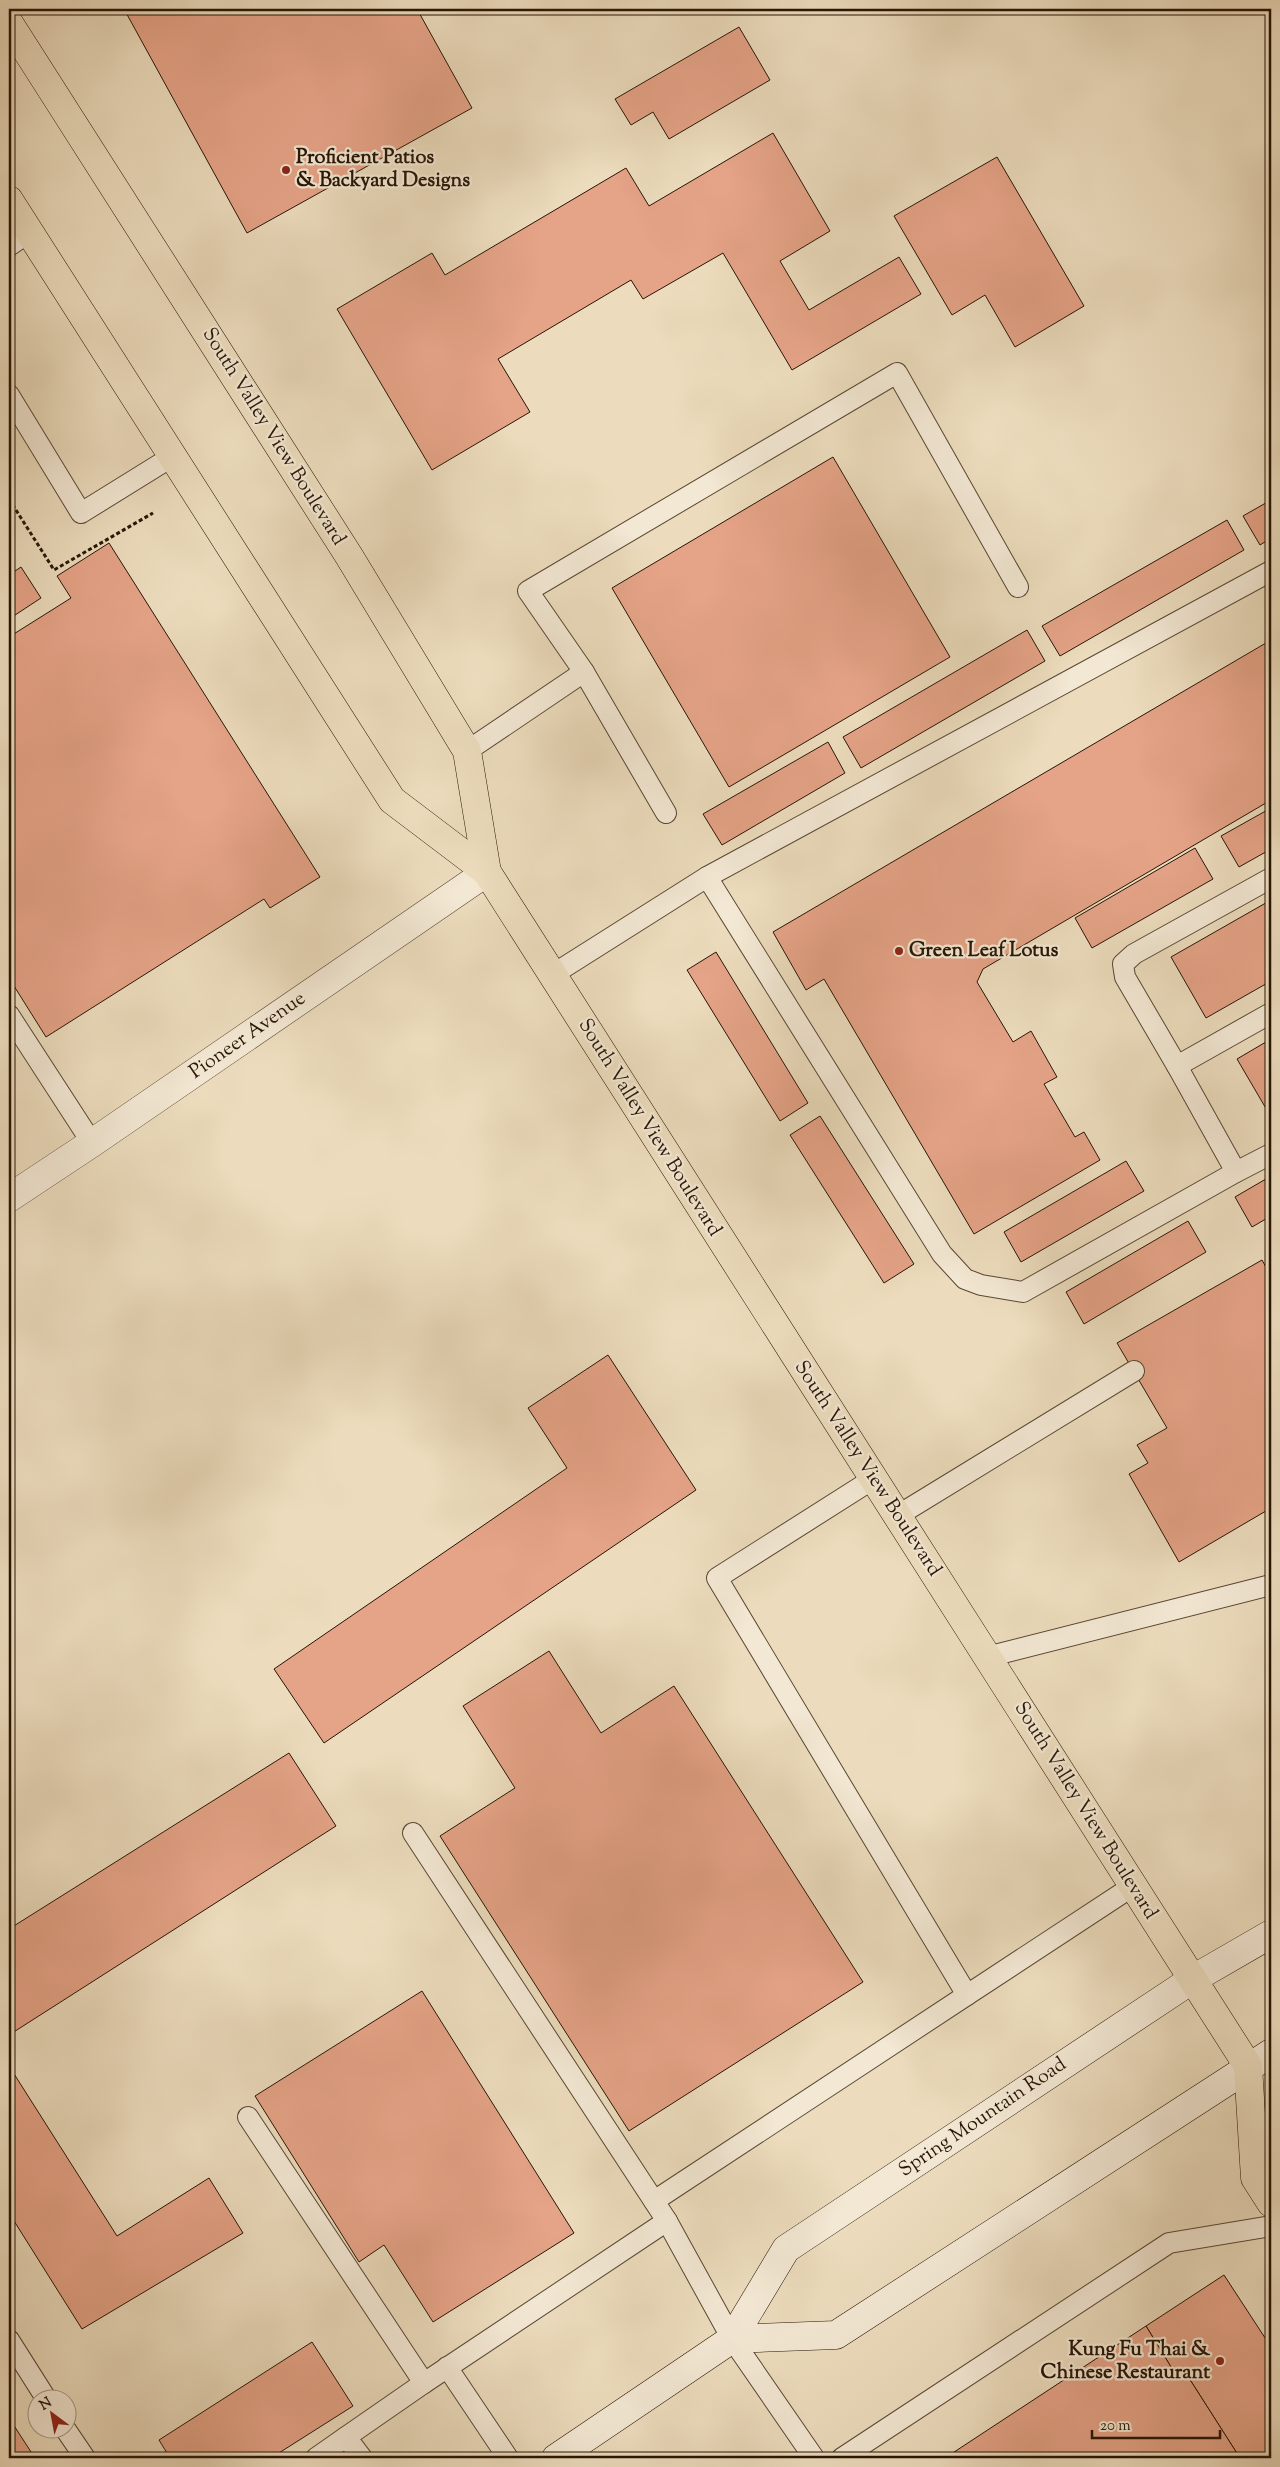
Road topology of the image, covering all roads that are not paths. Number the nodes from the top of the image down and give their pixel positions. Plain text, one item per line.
1 (9, 23) edge
2 (9, 200) edge
3 (19, 239) edge
4 (9, 395) edge
5 (173, 456) junction
6 (1271, 571) edge
7 (1018, 588) dead end
8 (584, 672) junction
9 (467, 751) junction
10 (666, 813) dead end
11 (486, 872) junction
12 (707, 877) junction
13 (1271, 878) edge
14 (552, 975) junction
15 (1271, 1013) edge
16 (9, 1015) edge
17 (1177, 1066) junction
18 (92, 1143) junction
19 (1271, 1154) edge
20 (1236, 1172) junction
21 (9, 1198) edge
22 (1134, 1371) dead end
23 (873, 1479) junction
24 (896, 1516) junction
25 (1271, 1585) edge
26 (987, 1657) junction
27 (413, 1832) dead end
28 (1133, 1886) junction
29 (1271, 1934) edge
30 (1193, 1980) junction
31 (967, 1995) junction
32 (1271, 2053) edge
33 (1248, 2066) junction
34 (1271, 2080) edge
35 (248, 2117) dead end
36 (654, 2201) junction
37 (1271, 2203) edge
38 (667, 2222) junction
39 (1271, 2226) edge
40 (732, 2339) junction
41 (9, 2340) edge
42 (447, 2367) junction
43 (424, 2383) junction
44 (41, 2390) edge
45 (346, 2437) junction
46 (73, 2440) edge
47 (85, 2458) edge
48 (316, 2458) edge
49 (362, 2458) edge
50 (508, 2458) edge
51 (556, 2458) edge
52 (814, 2458) edge
53 (842, 2458) edge

1 - 9 main road, South Valley View Boulevard
2 - 3 main road, South Valley View Boulevard
3 - 5 main road, South Valley View Boulevard
4 - 5 lane
5 - 11 main road, South Valley View Boulevard
6 - 12 lane
7 - 8 lane
8 - 9 lane
8 - 10 lane
9 - 11 main road, South Valley View Boulevard
11 - 14 main road, South Valley View Boulevard
11 - 18 main road, Pioneer Avenue
12 - 14 lane
12 - 20 lane
13 - 17 lane
14 - 23 main road, South Valley View Boulevard
15 - 17 lane
16 - 18 lane
17 - 20 lane
18 - 21 main road, Pioneer Avenue
19 - 20 lane
22 - 24 lane
23 - 24 main road, South Valley View Boulevard
23 - 31 lane
24 - 26 main road, South Valley View Boulevard
25 - 26 lane
26 - 28 main road, South Valley View Boulevard
27 - 36 lane
28 - 30 main road, South Valley View Boulevard
28 - 31 lane
29 - 30 main road, Spring Mountain Road
30 - 33 main road, South Valley View Boulevard
30 - 40 main road, Spring Mountain Road
31 - 36 lane
32 - 33 main road
33 - 34 main road, South Valley View Boulevard
33 - 37 main road, South Valley View Boulevard
33 - 40 main road
35 - 43 lane
36 - 38 lane
38 - 40 lane
38 - 42 lane
39 - 53 lane
40 - 51 main road, Spring Mountain Road
40 - 52 lane
41 - 44 lane
42 - 43 lane
42 - 50 lane
43 - 45 lane
45 - 48 lane
45 - 49 lane
46 - 47 lane

